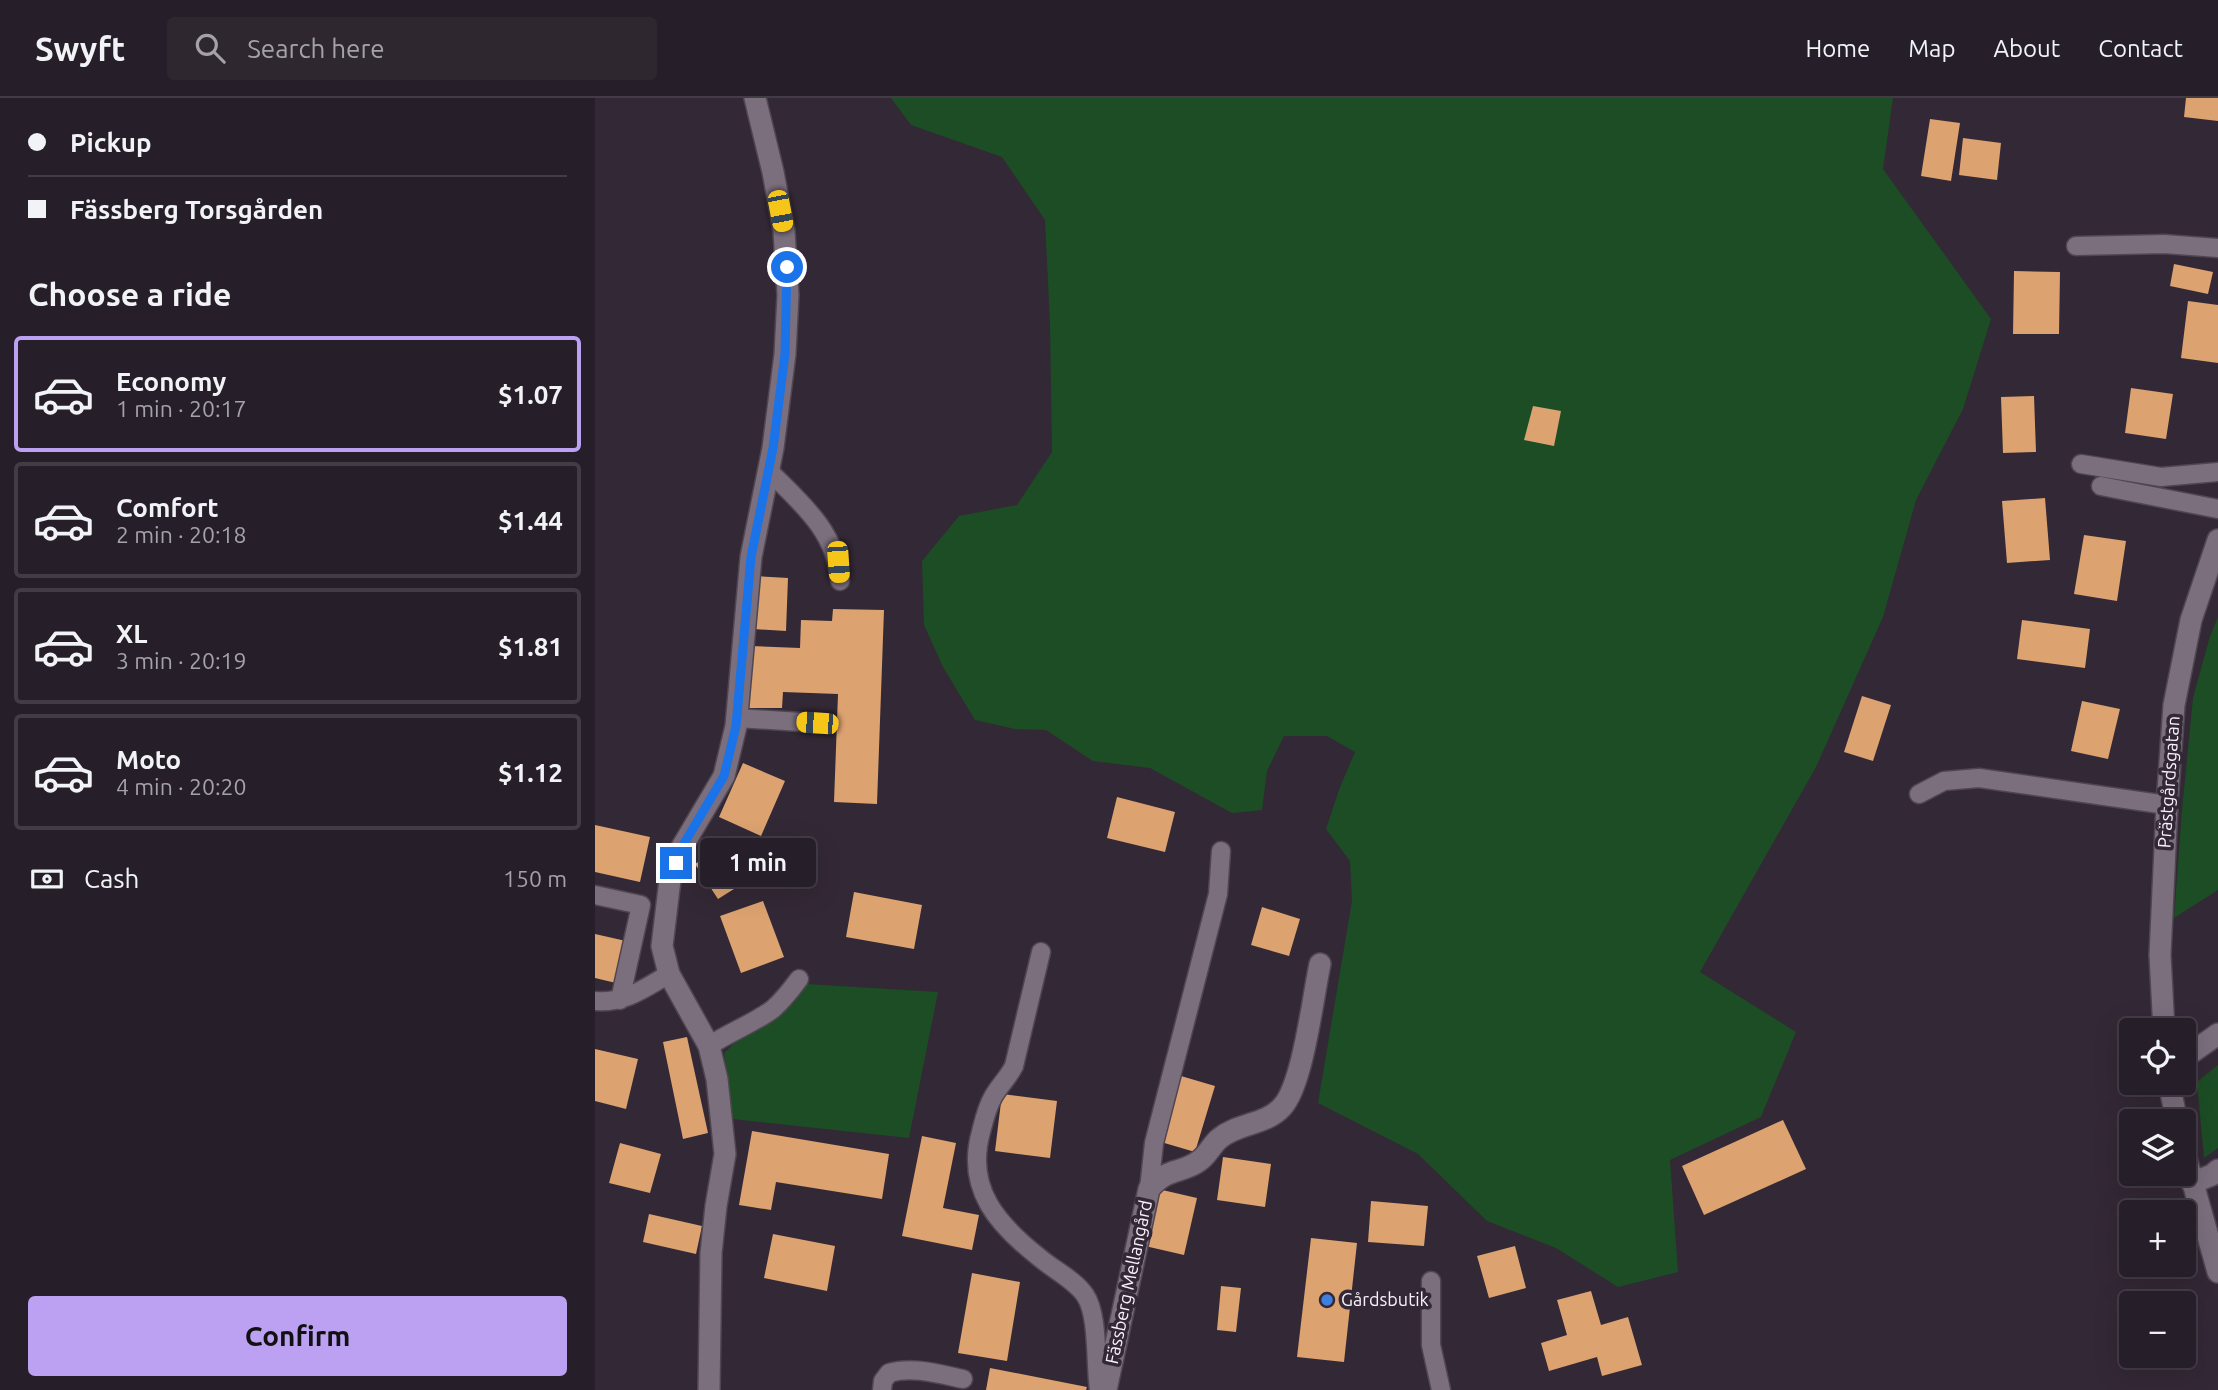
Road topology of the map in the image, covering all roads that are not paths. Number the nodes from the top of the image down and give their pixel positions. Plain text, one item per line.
1 (755, 98) edge
2 (2076, 246) dead end
3 (2218, 248) edge
4 (2081, 464) dead end
5 (768, 471) junction
6 (2218, 472) edge
7 (2101, 486) dead end
8 (2218, 509) edge
9 (2218, 540) edge
10 (840, 581) dead end
11 (737, 718) junction
12 (817, 723) dead end
13 (1919, 794) dead end
14 (2167, 805) junction
15 (1221, 851) dead end
16 (595, 895) edge
17 (1041, 952) dead end
18 (1320, 964) dead end
19 (669, 974) junction
20 (799, 979) dead end
21 (619, 1000) junction
22 (595, 1001) edge
23 (2163, 1018) edge
24 (2218, 1034) edge
25 (709, 1046) junction
26 (2196, 1050) edge
27 (2218, 1170) edge
28 (2196, 1181) edge
29 (2193, 1186) edge
30 (1149, 1189) junction
31 (2218, 1272) edge
32 (1431, 1281) dead end
33 (963, 1379) dead end
34 (709, 1390) edge
35 (881, 1390) edge
36 (1099, 1390) edge
37 (1106, 1390) edge
38 (1441, 1390) edge

1 - 5 street
2 - 3 lane
4 - 6 lane
5 - 10 lane
5 - 11 street
7 - 8 lane
9 - 14 street, Prästgårdsgatan
11 - 12 lane
11 - 19 street
13 - 14 lane
14 - 23 street, Prästgårdsgatan
15 - 30 lane
16 - 21 lane
17 - 36 lane
18 - 30 street, Fässberg Mellangård
19 - 21 lane
19 - 25 street
20 - 25 lane
21 - 22 lane
24 - 26 street
25 - 34 street
27 - 28 street
29 - 31 street
30 - 37 street, Fässberg Mellangård
32 - 38 lane
33 - 35 lane

